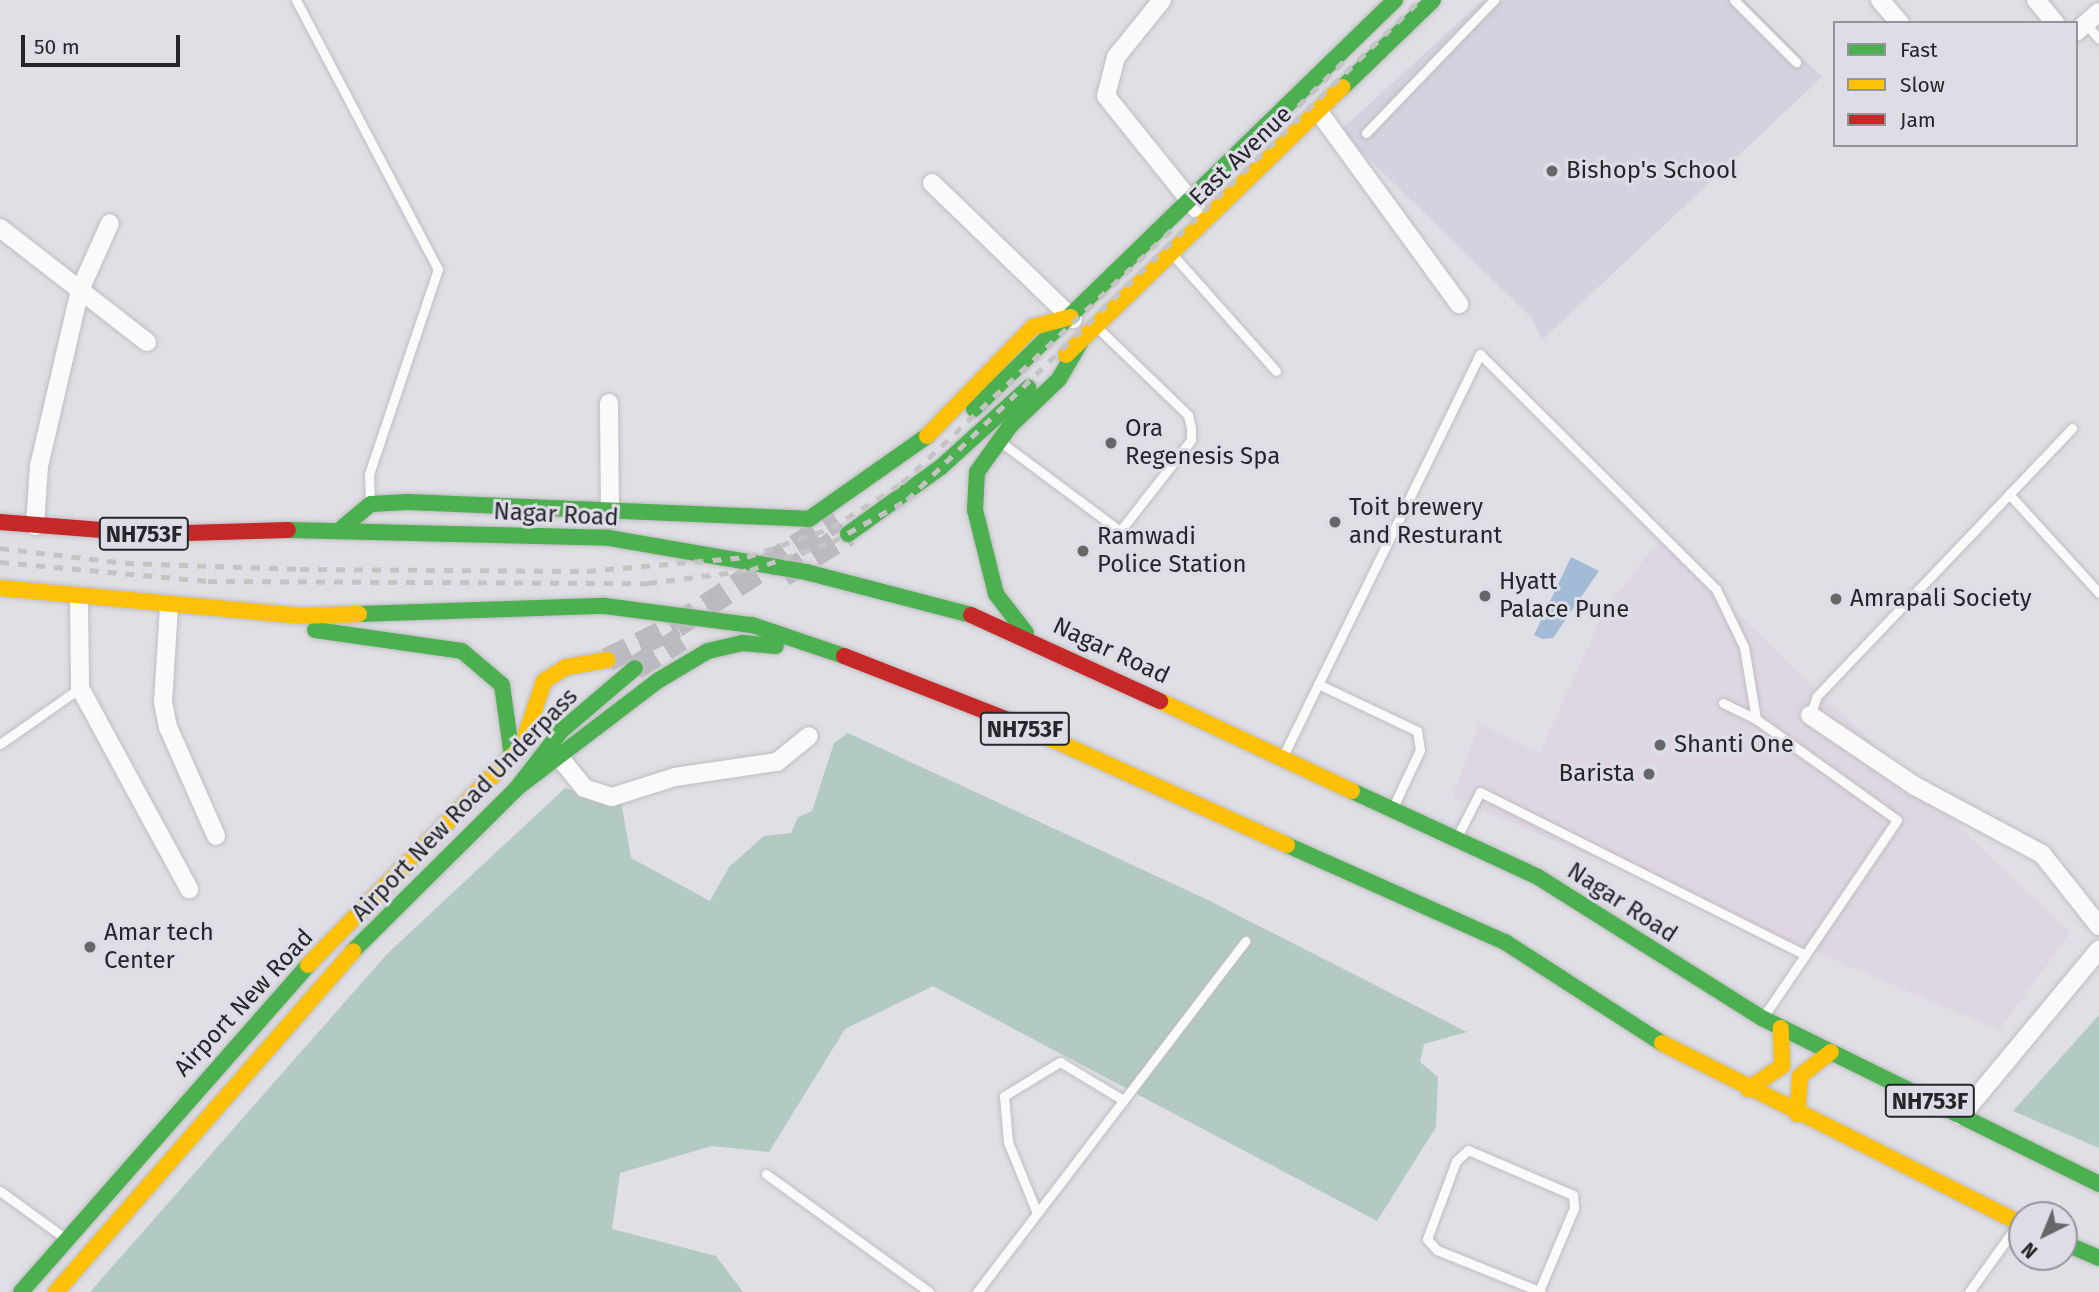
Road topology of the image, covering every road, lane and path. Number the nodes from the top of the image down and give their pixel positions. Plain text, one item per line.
1 (296, 0) edge
2 (1395, 0) edge
3 (1433, 0) edge
4 (1494, 0) edge
5 (1734, 0) edge
6 (1880, 0) edge
7 (2036, 0) edge
8 (1159, 1) edge
9 (1898, 21) edge
10 (2050, 21) edge
11 (2087, 23) edge
12 (2099, 39) edge
13 (1796, 62) dead end
14 (1319, 111) junction
15 (1366, 133) dead end
16 (932, 183) dead end
17 (1188, 198) junction
18 (1208, 221) junction
19 (110, 223) dead end
20 (0, 228) edge
21 (1172, 255) junction
22 (80, 290) junction
23 (1459, 304) dead end
24 (1071, 317) junction
25 (1088, 335) junction
26 (147, 342) dead end
27 (1276, 371) dead end
28 (609, 403) dead end
29 (2072, 428) dead end
30 (998, 439) junction
31 (2008, 494) junction
32 (371, 504) junction
33 (610, 513) junction
34 (836, 519) tunnel mouth
35 (0, 522) edge
36 (35, 526) junction
37 (341, 529) junction
38 (848, 534) tunnel mouth
39 (609, 538) junction
40 (0, 588) edge
41 (2099, 593) edge
42 (79, 600) junction
43 (169, 607) junction
44 (278, 614) junction
45 (1033, 639) junction
46 (830, 652) junction
47 (607, 660) tunnel mouth
48 (635, 668) tunnel mouth
49 (1318, 684) junction
50 (80, 688) junction
51 (1723, 704) dead end
52 (1810, 715) joint
53 (1756, 719) junction
54 (808, 736) dead end
55 (0, 744) edge
56 (512, 756) junction
57 (1283, 757) junction
58 (560, 758) junction
59 (517, 788) junction
60 (1392, 809) junction
61 (216, 836) dead end
62 (1455, 841) junction
63 (189, 889) dead end
64 (2099, 926) edge
65 (1244, 941) dead end
66 (2099, 950) edge
67 (1804, 954) junction
68 (329, 975) joint
69 (1762, 1018) junction
70 (1781, 1028) junction
71 (1831, 1052) junction
72 (1748, 1089) junction
73 (1123, 1100) junction
74 (1797, 1114) junction
75 (1961, 1116) junction
76 (766, 1174) dead end
77 (2099, 1184) edge
78 (0, 1191) edge
79 (1037, 1213) junction
80 (2008, 1217) edge
81 (66, 1239) junction
82 (2008, 1240) edge
83 (2078, 1249) edge
84 (2099, 1258) edge
85 (21, 1292) edge
86 (56, 1292) edge
87 (929, 1292) edge
88 (977, 1292) edge
89 (1540, 1292) edge
90 (1969, 1292) edge

1 - 32 lane
2 - 17 main road, East Avenue
3 - 14 main road, East Avenue
4 - 15 lane
5 - 13 lane
6 - 9 street
7 - 10 street
8 - 17 street
11 - 12 lane
14 - 18 main road, East Avenue
14 - 23 street
16 - 24 street
17 - 18 street
17 - 24 main road, East Avenue
18 - 21 main road, East Avenue
19 - 22 street
20 - 22 street
21 - 25 main road, East Avenue
21 - 27 lane
22 - 26 street
22 - 36 street
24 - 25 street
24 - 33 main road
24 - 34 main road
25 - 30 main road
25 - 30 lane
25 - 38 main road
28 - 33 street
29 - 31 lane
30 - 45 main road
31 - 41 lane
31 - 52 lane
32 - 33 main road
32 - 37 main road
33 - 39 street
35 - 36 main road, Nagar Road / NH753F
36 - 37 main road, Nagar Road / NH753F
37 - 39 main road, Nagar Road / NH753F
39 - 45 main road, Nagar Road / NH753F
40 - 42 main road, NH753F
42 - 43 main road, NH753F
42 - 50 street
43 - 44 main road, NH753F
43 - 61 street
44 - 46 main road, NH753F
44 - 56 main road
45 - 57 main road, Nagar Road / NH753F
46 - 58 main road
46 - 72 main road, NH753F
47 - 56 main road, Airport New Road Underpass
48 - 59 main road, Airport New Road Underpass
49 - 53 lane
49 - 57 lane
49 - 60 lane
50 - 55 lane
50 - 63 street
51 - 53 lane
52 - 64 street
53 - 67 lane
54 - 58 street
56 - 81 main road, Airport New Road
57 - 60 main road, Nagar Road / NH753F
58 - 59 main road
59 - 68 main road, Airport New Road Underpass
60 - 62 main road, Nagar Road / NH753F
62 - 67 lane
62 - 69 main road, Nagar Road / NH753F
65 - 73 lane
66 - 75 street
67 - 69 lane
68 - 86 main road, Airport New Road
69 - 70 main road, Nagar Road / NH753F
70 - 71 main road, Nagar Road / NH753F
70 - 72 main road
71 - 74 main road
71 - 75 main road, Nagar Road / NH753F
72 - 74 main road, NH753F
73 - 79 lane
73 - 79 lane
74 - 80 main road, NH753F
75 - 77 main road, Nagar Road / NH753F
76 - 87 lane
78 - 81 lane
79 - 88 lane
81 - 85 main road, Airport New Road
82 - 90 lane
83 - 84 main road
89 - 89 lane

